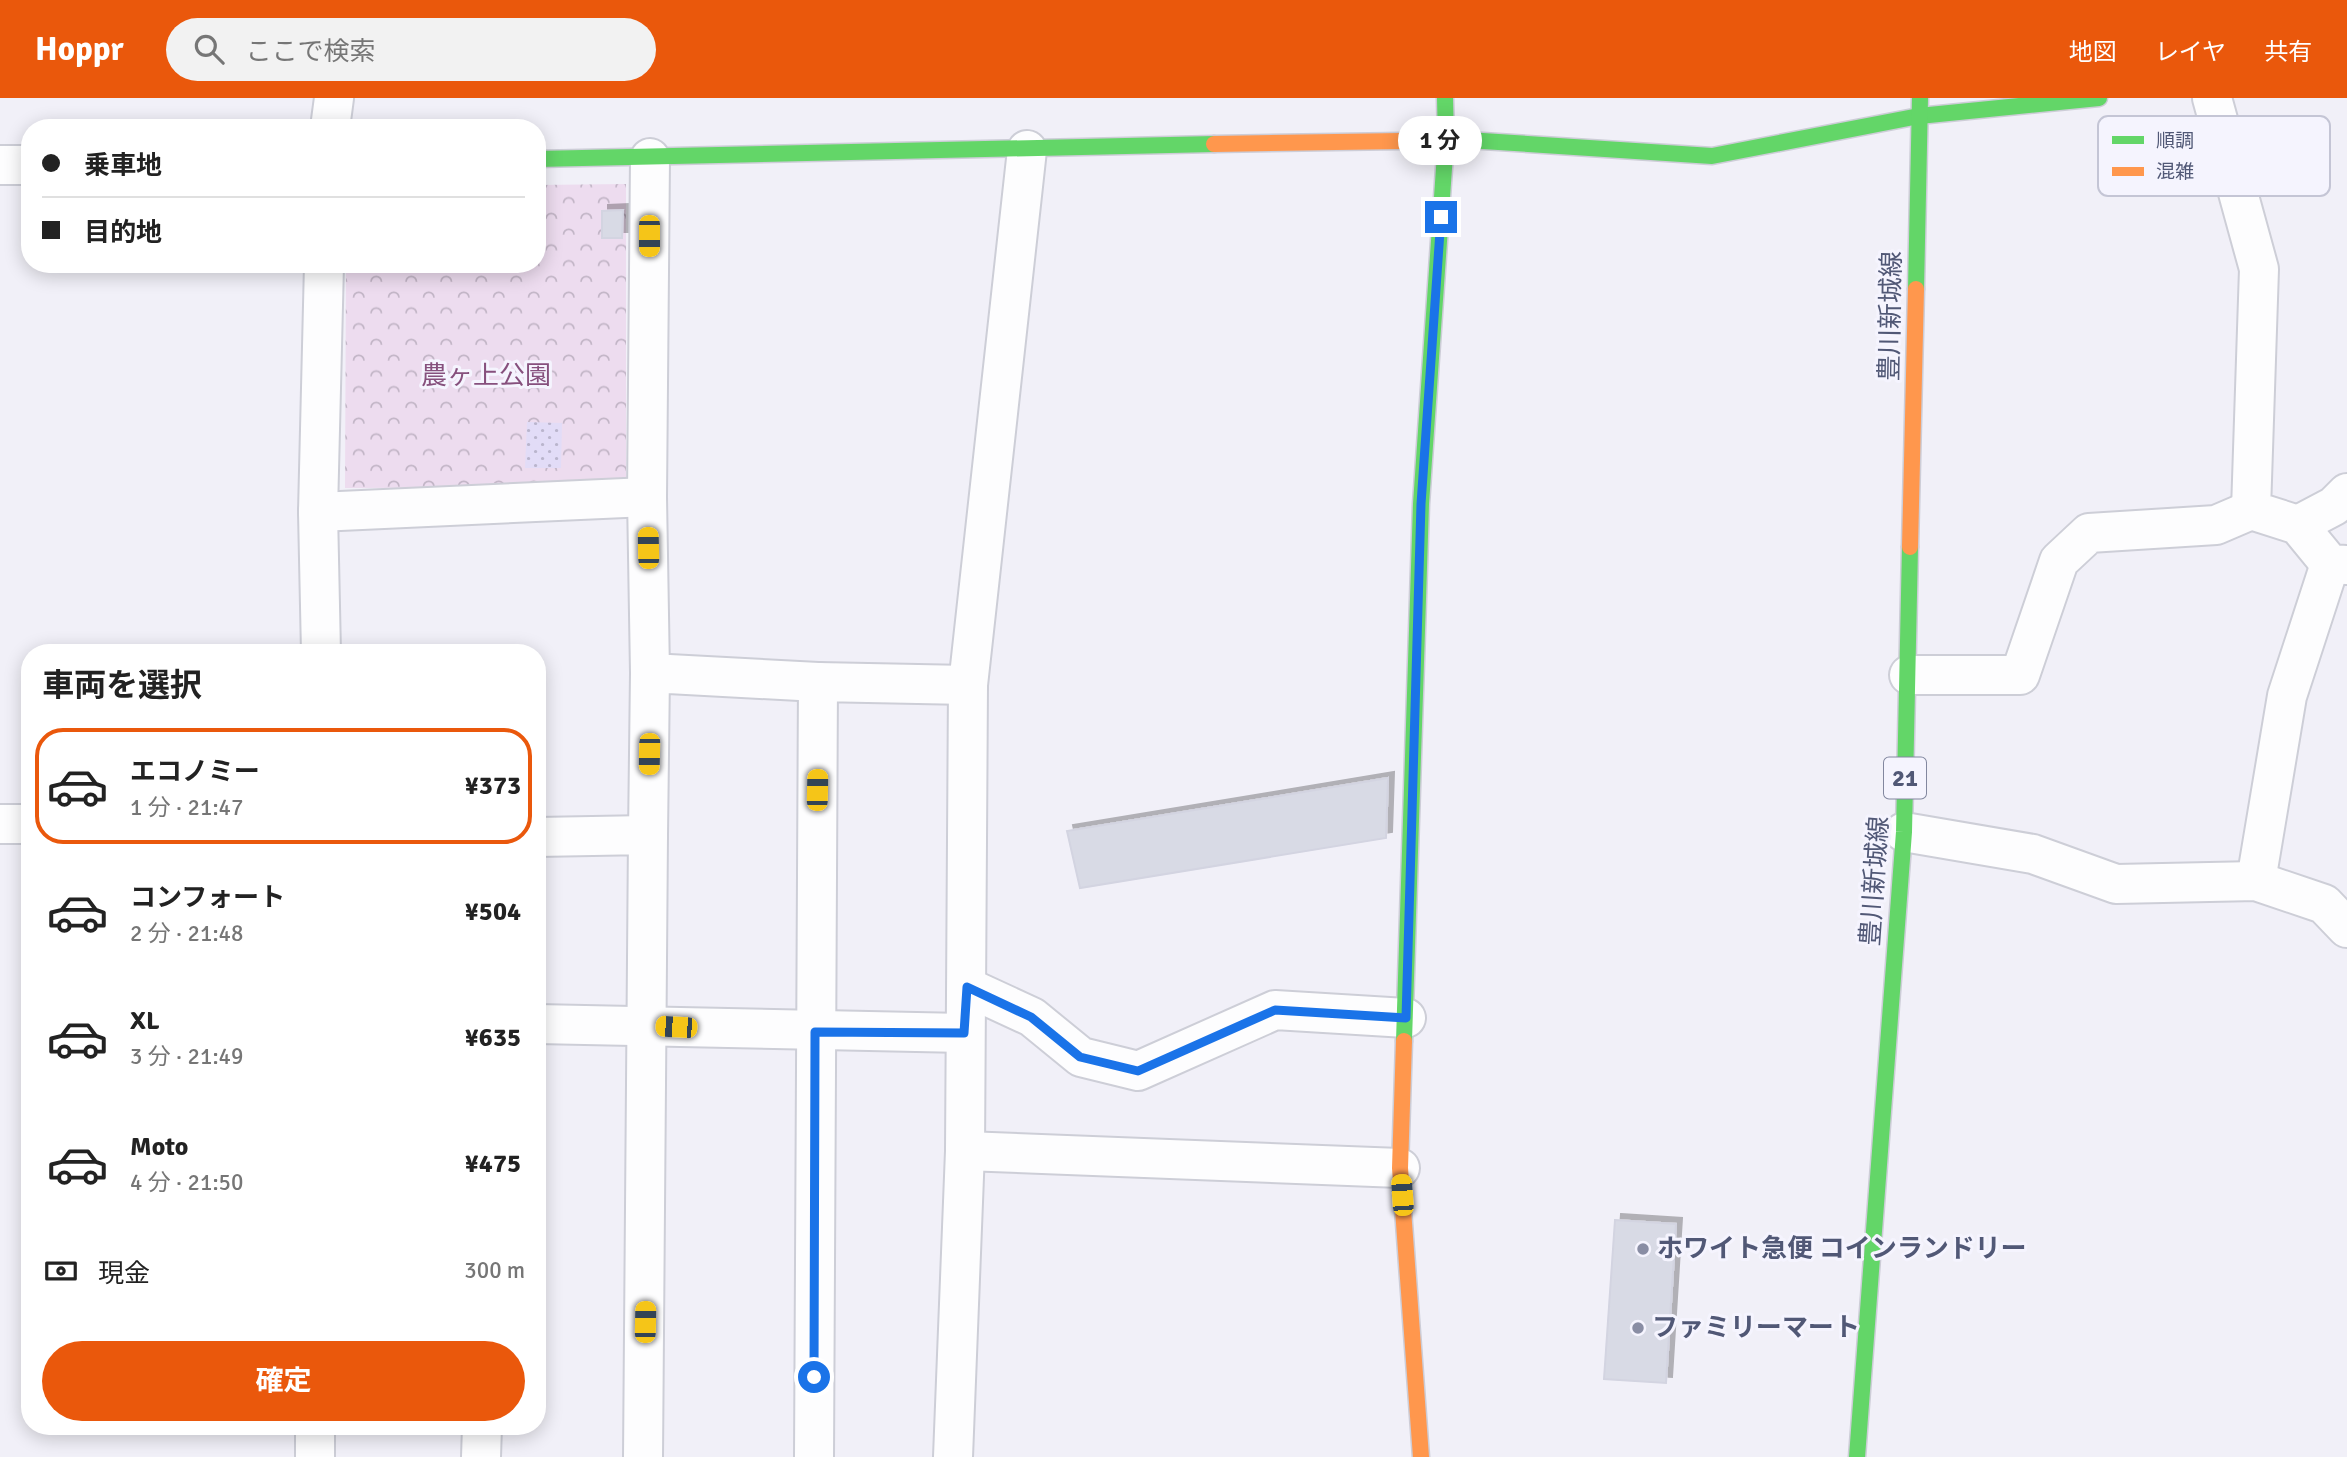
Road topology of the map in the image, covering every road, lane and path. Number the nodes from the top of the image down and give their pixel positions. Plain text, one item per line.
1 (334, 98) edge
2 (1445, 98) edge
3 (1920, 98) edge
4 (2099, 98) edge
5 (2212, 98) edge
6 (1919, 116) junction
7 (2217, 116) edge
8 (331, 119) edge
9 (1446, 139) junction
10 (1027, 150) junction
11 (650, 158) junction
12 (546, 159) edge
13 (0, 165) edge
14 (21, 165) edge
15 (2239, 196) edge
16 (324, 273) edge
17 (2347, 493) edge
18 (647, 497) junction
19 (2252, 510) junction
20 (318, 512) junction
21 (2298, 525) junction
22 (2339, 565) edge
23 (321, 644) edge
24 (650, 673) junction
25 (1909, 675) junction
26 (818, 682) junction
27 (968, 685) junction
28 (0, 824) edge
29 (21, 824) edge
30 (1904, 832) junction
31 (648, 835) junction
32 (546, 837) edge
33 (2256, 881) junction
34 (2347, 928) edge
35 (967, 987) junction
36 (1406, 1018) junction
37 (546, 1024) edge
38 (649, 1025) junction
39 (815, 1032) junction
40 (964, 1033) junction
41 (965, 1151) junction
42 (1400, 1168) junction
43 (315, 1435) edge
44 (481, 1435) edge
45 (315, 1457) edge
46 (481, 1457) edge
47 (643, 1457) edge
48 (814, 1457) edge
49 (953, 1457) edge
50 (1421, 1457) edge
51 (1857, 1457) edge

1 - 8 street
2 - 9 street
3 - 6 street, 豊川新城線 / 21
4 - 6 street
5 - 7 street
6 - 9 street
6 - 25 street, 豊川新城線 / 21
9 - 10 street
9 - 36 street
10 - 11 street
10 - 27 street
11 - 12 street
11 - 18 street
13 - 14 street
15 - 19 street
16 - 20 street
17 - 21 street
18 - 20 street
18 - 24 street
19 - 21 street
19 - 25 street
20 - 23 street
21 - 22 street
22 - 33 street
24 - 26 street
24 - 31 street
25 - 30 street, 豊川新城線 / 21
26 - 27 street
26 - 39 street
27 - 35 street
28 - 29 street
30 - 33 street
30 - 51 street, 豊川新城線 / 21
31 - 32 street
31 - 38 street
33 - 34 street
35 - 36 street
35 - 40 street
36 - 42 street
37 - 38 street
38 - 39 street
38 - 47 street
39 - 40 street
39 - 48 street
40 - 41 street
41 - 42 street
41 - 49 street
42 - 50 street
43 - 45 street
44 - 46 street

